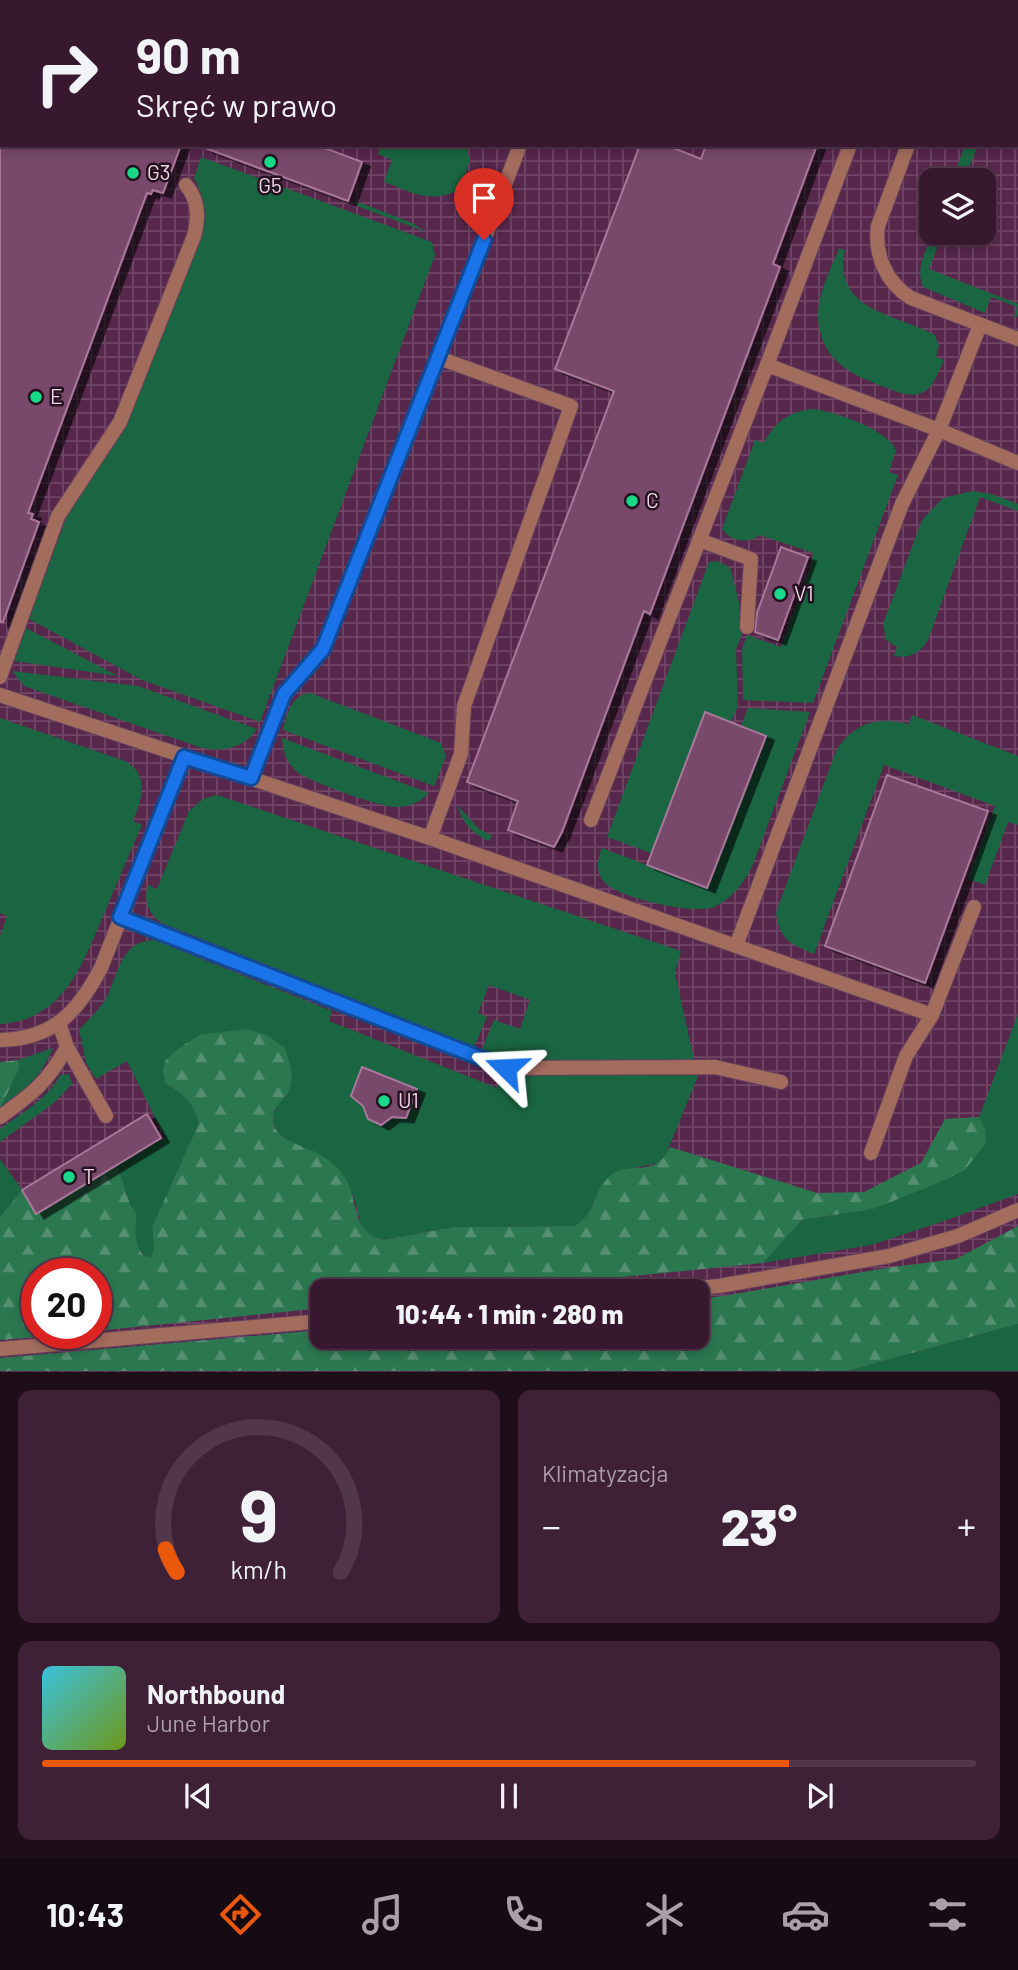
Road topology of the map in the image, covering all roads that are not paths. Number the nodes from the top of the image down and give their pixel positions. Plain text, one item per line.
1 (519, 147) edge
2 (849, 147) edge
3 (907, 147) edge
4 (186, 185) dead end
5 (980, 325) junction
6 (1018, 340) edge
7 (439, 358) junction
8 (766, 365) junction
9 (940, 430) junction
10 (1018, 463) edge
11 (699, 540) junction
12 (747, 627) dead end
13 (0, 677) edge
14 (0, 695) edge
15 (184, 757) junction
16 (251, 778) junction
17 (591, 820) dead end
18 (430, 838) junction
19 (974, 906) dead end
20 (120, 917) junction
21 (736, 946) junction
22 (932, 1016) junction
23 (59, 1023) junction
24 (0, 1040) edge
25 (67, 1047) junction
26 (781, 1082) dead end
27 (106, 1116) dead end
28 (0, 1117) edge
29 (871, 1153) dead end
30 (1018, 1210) edge
31 (709, 1287) edge
32 (310, 1322) edge
33 (0, 1349) edge

1 - 7 lane
2 - 8 lane
3 - 5 lane
4 - 13 lane
5 - 6 lane
5 - 9 lane
7 - 16 lane
7 - 18 lane
8 - 9 lane
8 - 11 lane
9 - 10 lane
9 - 21 lane
11 - 12 lane
11 - 17 lane
14 - 15 lane
15 - 16 lane
15 - 20 lane
16 - 18 lane
18 - 21 lane
19 - 22 lane
20 - 23 lane
20 - 26 lane
21 - 22 lane
22 - 29 lane
23 - 24 lane
23 - 25 lane
25 - 27 lane
25 - 28 lane
30 - 31 lane
32 - 33 lane

